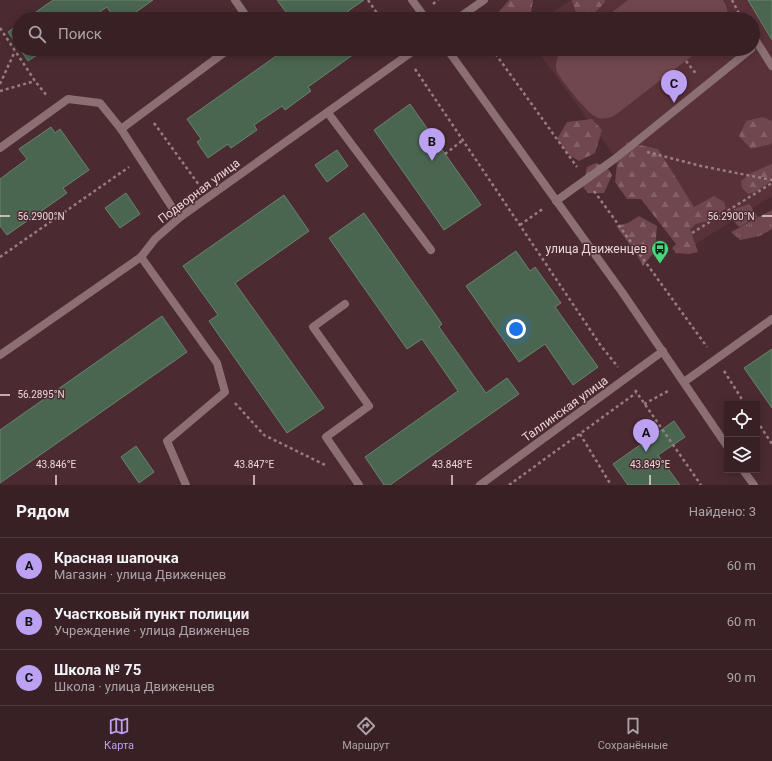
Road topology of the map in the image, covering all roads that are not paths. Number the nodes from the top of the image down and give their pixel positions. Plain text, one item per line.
1 (235, 0) edge
2 (412, 0) edge
3 (484, 0) edge
4 (243, 12) edge
5 (421, 12) edge
6 (467, 12) edge
7 (760, 53) edge
8 (220, 56) edge
9 (406, 56) edge
10 (452, 56) edge
11 (743, 56) edge
12 (772, 66) edge
13 (328, 113) junction
14 (121, 129) junction
15 (0, 148) edge
16 (556, 201) junction
17 (180, 218) junction
18 (431, 250) dead end
19 (141, 257) junction
20 (345, 304) dead end
21 (772, 319) edge
22 (663, 351) junction
23 (0, 355) edge
24 (684, 382) junction
25 (724, 442) edge
26 (745, 473) edge
27 (182, 484) edge
28 (360, 485) edge
29 (480, 485) edge
30 (754, 485) edge

1 - 4 street
2 - 5 street
3 - 6 street
7 - 12 street
8 - 14 street
9 - 13 street, Подворная улица
10 - 16 street
11 - 16 street
13 - 17 street, Подворная улица
13 - 18 street
14 - 15 street
14 - 17 street
16 - 22 street
17 - 19 street, Подворная улица
19 - 23 street, Подворная улица
19 - 27 street
20 - 28 street
21 - 24 street
22 - 24 street
22 - 29 street, Таллинская улица
24 - 25 street
26 - 30 street

